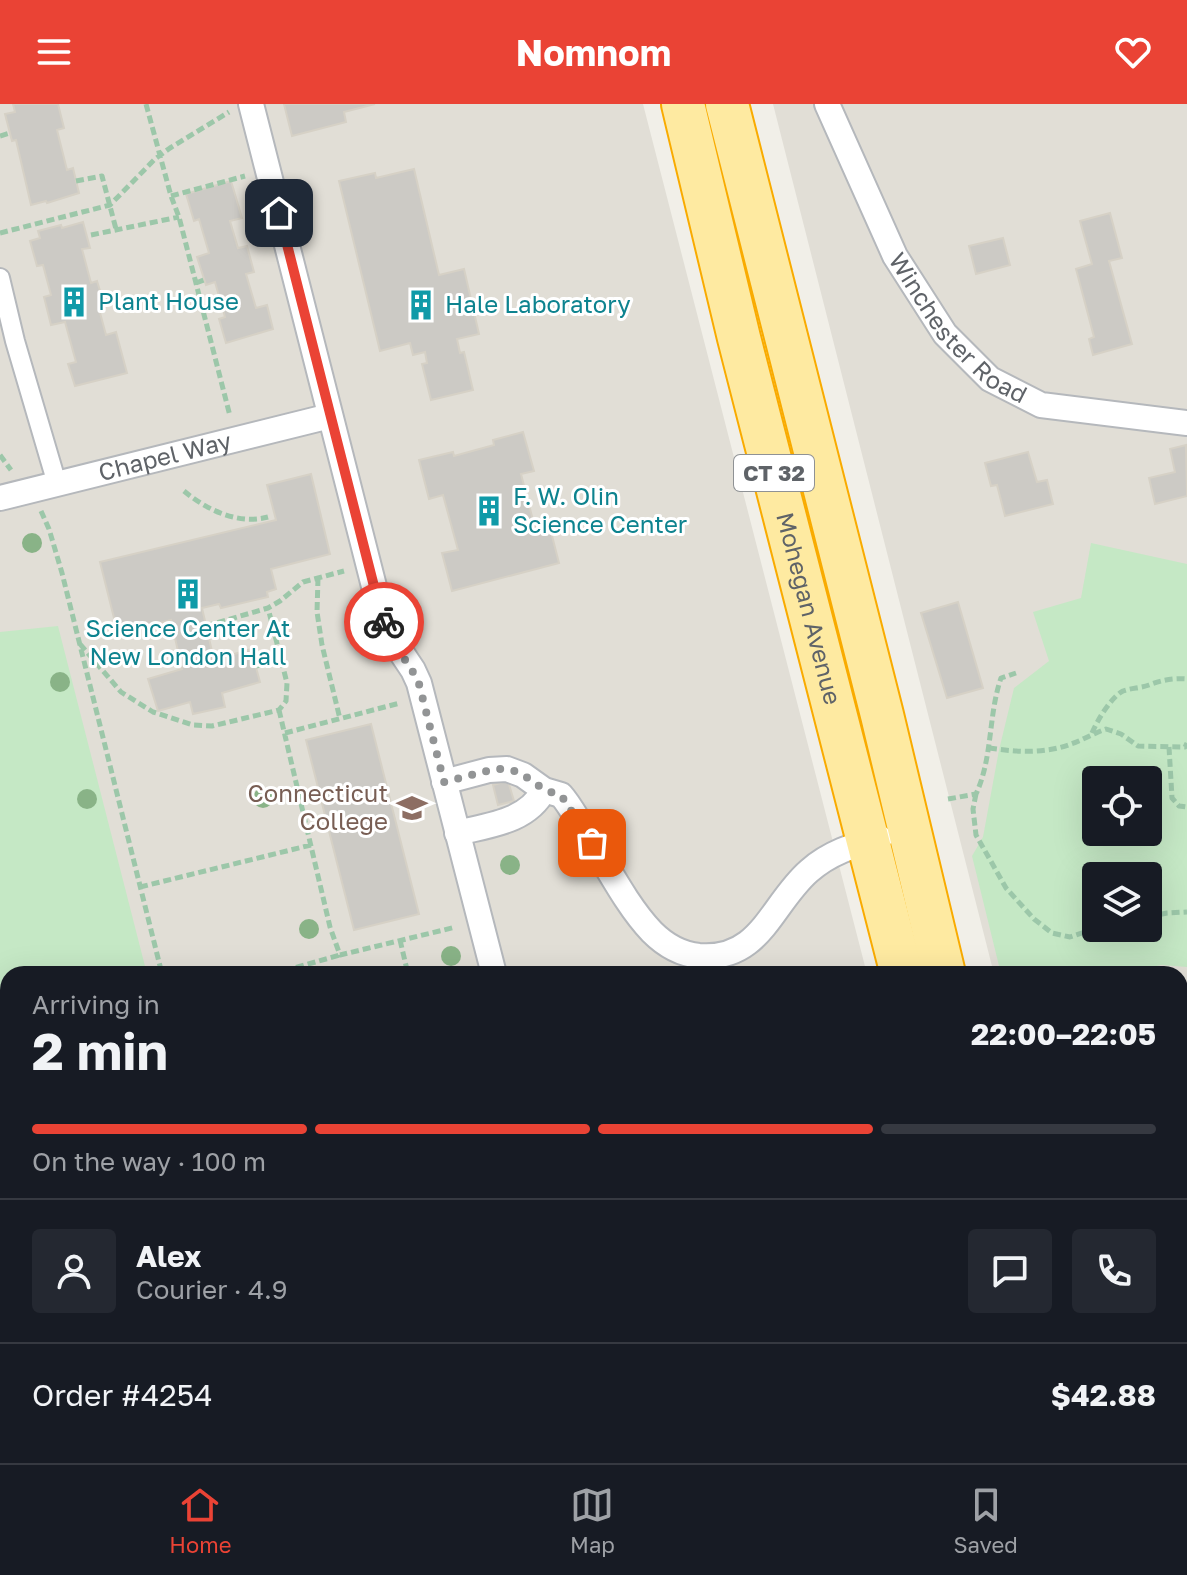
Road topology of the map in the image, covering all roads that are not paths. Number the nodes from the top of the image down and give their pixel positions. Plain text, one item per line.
1 (683, 104) edge
2 (727, 104) edge
3 (827, 104) edge
4 (242, 107) edge
5 (0, 278) edge
6 (330, 416) junction
7 (1187, 423) edge
8 (57, 484) junction
9 (0, 498) edge
10 (444, 782) junction
11 (544, 790) junction
12 (909, 830) junction
13 (457, 833) junction
14 (868, 841) junction
15 (492, 966) edge
16 (900, 966) edge
17 (942, 966) edge

1 - 14 highway, Mohegan Avenue / CT 32
2 - 12 highway, Mohegan Avenue / CT 32
3 - 7 street, Winchester Road
4 - 6 street
5 - 8 street
6 - 8 street, Chapel Way
6 - 10 street
8 - 9 street, Chapel Way
10 - 11 street
10 - 13 street
11 - 13 street
11 - 14 street
12 - 14 street
12 - 17 highway, Mohegan Avenue / CT 32
13 - 15 street
14 - 16 highway, Mohegan Avenue / CT 32

